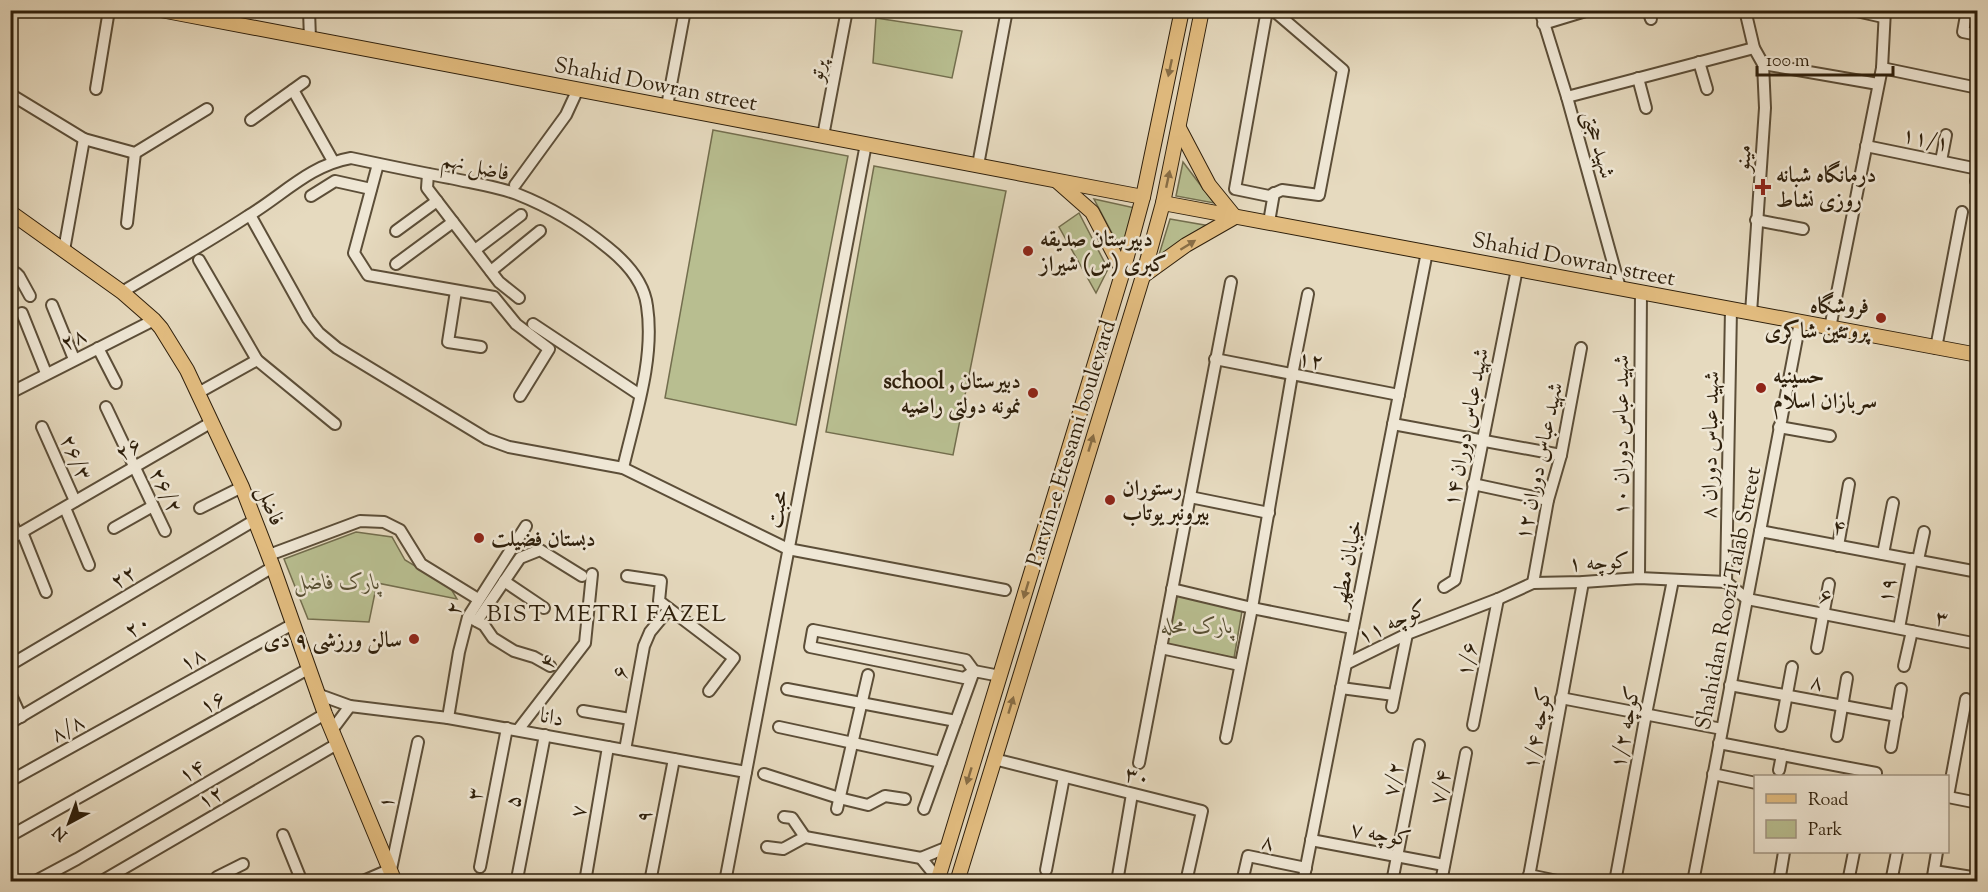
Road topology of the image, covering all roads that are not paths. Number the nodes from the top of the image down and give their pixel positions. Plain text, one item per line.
1 (15, 10) edge
2 (109, 10) edge
3 (161, 10) edge
4 (309, 10) edge
5 (685, 10) edge
6 (847, 10) edge
7 (1007, 10) edge
8 (1182, 10) edge
9 (1202, 10) edge
10 (1267, 10) edge
11 (1272, 10) edge
12 (1540, 10) edge
13 (1589, 10) edge
14 (1745, 10) edge
15 (1852, 10) edge
16 (1967, 10) edge
17 (10, 12) edge
18 (1884, 14) edge
19 (1543, 24) junction
20 (1977, 35) edge
21 (310, 39) junction
22 (1754, 48) junction
23 (1699, 62) junction
24 (1762, 64) junction
25 (1882, 68) junction
26 (1638, 78) junction
27 (304, 82) dead end
28 (1878, 84) junction
29 (1977, 88) edge
30 (96, 89) dead end
31 (578, 89) junction
32 (1707, 89) dead end
33 (293, 90) junction
34 (10, 94) edge
35 (1567, 97) junction
36 (667, 106) junction
37 (1646, 108) dead end
38 (207, 109) dead end
39 (251, 120) dead end
40 (1179, 128) junction
41 (1946, 135) dead end
42 (823, 136) junction
43 (84, 139) junction
44 (866, 144) junction
45 (1866, 146) junction
46 (135, 153) junction
47 (333, 161) junction
48 (1941, 161) junction
49 (378, 164) junction
50 (978, 165) junction
51 (1977, 169) edge
52 (1148, 172) junction
53 (428, 174) junction
54 (1057, 181) junction
55 (515, 185) dead end
56 (371, 189) junction
57 (1116, 191) junction
58 (1274, 193) junction
59 (311, 196) dead end
60 (1143, 196) junction
61 (437, 201) junction
62 (1163, 203) junction
63 (10, 212) edge
64 (1962, 212) dead end
65 (521, 215) dead end
66 (250, 216) junction
67 (1235, 217) junction
68 (1756, 220) junction
69 (453, 222) junction
70 (1269, 222) junction
71 (127, 223) dead end
72 (1803, 229) dead end
73 (396, 231) dead end
74 (540, 231) dead end
75 (64, 250) junction
76 (475, 250) junction
77 (1427, 252) junction
78 (199, 260) dead end
79 (396, 264) dead end
80 (1517, 269) junction
81 (491, 271) junction
82 (1123, 271) junction
83 (10, 275) edge
84 (1143, 276) junction
85 (1231, 282) dead end
86 (1620, 288) junction
87 (456, 291) junction
88 (122, 292) junction
89 (1641, 292) junction
90 (1308, 294) dead end
91 (30, 296) dead end
92 (519, 298) dead end
93 (52, 305) dead end
94 (1731, 309) junction
95 (22, 313) dead end
96 (1751, 313) junction
97 (153, 320) junction
98 (1800, 322) junction
99 (533, 324) dead end
100 (1830, 328) junction
101 (481, 347) dead end
102 (98, 348) junction
103 (1581, 348) dead end
104 (1936, 348) junction
105 (1977, 356) edge
106 (74, 359) junction
107 (1215, 359) junction
108 (257, 360) junction
109 (46, 373) junction
110 (1292, 375) junction
111 (116, 383) dead end
112 (10, 393) edge
113 (198, 393) junction
114 (640, 395) junction
115 (1399, 395) junction
116 (520, 396) dead end
117 (106, 407) dead end
118 (212, 422) junction
119 (334, 424) dead end
120 (1393, 424) junction
121 (42, 427) dead end
122 (1779, 427) junction
123 (1830, 436) dead end
124 (1482, 440) junction
125 (1561, 455) junction
126 (134, 467) junction
127 (623, 468) junction
128 (1473, 484) junction
129 (1849, 484) dead end
130 (242, 487) junction
131 (1055, 493) junction
132 (1190, 497) junction
133 (1074, 499) junction
134 (1548, 500) junction
135 (75, 501) junction
136 (1893, 503) dead end
137 (153, 506) junction
138 (64, 508) junction
139 (200, 508) dead end
140 (1050, 510) junction
141 (1269, 513) junction
142 (1069, 515) junction
143 (10, 519) edge
144 (255, 520) junction
145 (526, 526) dead end
146 (114, 528) dead end
147 (165, 531) dead end
148 (1760, 531) junction
149 (1924, 532) dead end
150 (16, 536) edge
151 (1839, 546) junction
152 (788, 549) junction
153 (1883, 554) junction
154 (1915, 560) junction
155 (271, 561) junction
156 (89, 565) dead end
157 (1977, 572) edge
158 (627, 576) dead end
159 (1639, 578) junction
160 (1673, 580) junction
161 (504, 581) junction
162 (1583, 582) junction
163 (1726, 582) junction
164 (1533, 583) junction
165 (1829, 584) dead end
166 (1444, 587) dead end
167 (1172, 589) junction
168 (1005, 590) dead end
169 (46, 592) dead end
170 (478, 599) junction
171 (1498, 599) junction
172 (1747, 599) junction
173 (544, 608) dead end
174 (1252, 608) junction
175 (669, 609) junction
176 (1824, 614) junction
177 (1454, 615) joint
178 (472, 619) junction
179 (293, 624) junction
180 (1352, 628) junction
181 (1899, 628) junction
182 (1912, 631) junction
183 (1407, 634) junction
184 (1977, 644) edge
185 (1161, 648) junction
186 (1817, 648) dead end
187 (1346, 664) junction
188 (10, 665) edge
189 (1240, 665) junction
190 (550, 666) dead end
191 (1905, 666) dead end
192 (1792, 667) dead end
193 (308, 669) junction
194 (974, 671) junction
195 (867, 675) dead end
196 (1000, 676) junction
197 (1847, 678) dead end
198 (1730, 685) junction
199 (1341, 688) junction
200 (1901, 688) dead end
201 (787, 689) dead end
202 (709, 691) dead end
203 (10, 693) edge
204 (317, 694) junction
205 (1394, 695) junction
206 (1787, 696) junction
207 (1561, 698) junction
208 (1966, 699) dead end
209 (861, 703) junction
210 (350, 706) junction
211 (1842, 706) junction
212 (1392, 707) dead end
213 (583, 711) dead end
214 (325, 714) junction
215 (1646, 714) junction
216 (1897, 716) junction
217 (448, 718) junction
218 (630, 719) junction
219 (16, 720) edge
220 (956, 721) junction
221 (111, 725) joint
222 (1473, 725) dead end
223 (1781, 726) dead end
224 (779, 727) dead end
225 (512, 729) junction
226 (1722, 729) junction
227 (332, 730) junction
228 (545, 735) junction
229 (1837, 736) dead end
230 (1226, 738) dead end
231 (418, 742) dead end
232 (852, 742) junction
233 (1719, 743) junction
234 (337, 744) junction
235 (1419, 745) dead end
236 (608, 747) junction
237 (1891, 747) dead end
238 (625, 750) junction
239 (1466, 753) dead end
240 (1782, 755) junction
241 (674, 759) junction
242 (994, 759) junction
243 (941, 762) junction
244 (1139, 763) dead end
245 (1779, 770) dead end
246 (746, 772) junction
247 (1842, 772) edge
248 (764, 774) dead end
249 (1713, 774) junction
250 (1875, 775) edge
251 (1064, 777) junction
252 (10, 781) edge
253 (1754, 783) edge
254 (1949, 787) edge
255 (1132, 794) junction
256 (1949, 797) edge
257 (905, 799) dead end
258 (1977, 803) edge
259 (838, 804) junction
260 (924, 809) dead end
261 (784, 817) dead end
262 (283, 835) dead end
263 (10, 836) edge
264 (805, 837) junction
265 (1311, 840) junction
266 (767, 847) dead end
267 (948, 847) junction
268 (1784, 853) edge
269 (1854, 853) edge
270 (1897, 853) edge
271 (1937, 853) edge
272 (1397, 856) junction
273 (921, 858) junction
274 (243, 864) dead end
275 (1444, 865) junction
276 (480, 867) dead end
277 (1306, 868) junction
278 (1047, 870) dead end
279 (518, 874) dead end
280 (393, 875) edge
281 (1933, 876) edge
282 (1528, 878) edge
283 (1977, 878) edge
284 (215, 880) edge
285 (938, 880) edge
286 (102, 881) edge
287 (34, 882) edge
288 (302, 882) edge
289 (361, 882) edge
290 (585, 882) edge
291 (650, 882) edge
292 (725, 882) edge
293 (957, 882) edge
294 (1117, 882) edge
295 (1186, 882) edge
296 (1242, 882) edge
297 (1303, 882) edge
298 (1392, 882) edge
299 (1441, 882) edge
300 (1562, 882) edge
301 (1615, 882) edge
302 (1693, 882) edge
303 (1779, 882) edge
304 (1848, 882) edge
305 (1891, 882) edge

1 - 17 main road
2 - 30 street
3 - 21 main road, Shahid Dowran street
4 - 21 street
5 - 36 street
6 - 42 street, پرتو
7 - 50 street
8 -> 52 main road, Parvin-e Etesami boulevard
9 - 40 main road, Parvin-e Etesami boulevard
10 - 58 street
11 - 58 street
12 - 19 street, شهید حجتی
13 - 19 street
14 - 22 street, مینو
15 - 18 street
16 - 20 street
18 - 25 street
19 - 35 street, شهید حجتی
21 - 31 main road, Shahid Dowran street
22 - 23 street
22 - 24 street, مینو
23 - 26 street
23 - 32 street
24 - 28 street
24 - 68 street, مینو
25 - 28 street
25 - 29 street
26 - 35 street
26 - 37 street
27 - 33 street
28 - 45 street
31 - 36 main road, Shahid Dowran street
31 - 55 street
33 - 39 street
33 - 47 street
34 - 43 street
35 - 86 street, شهید حجتی
36 - 42 main road, Shahid Dowran street
38 - 46 street
62 -> 40 main road, Parvin-e Etesami boulevard
40 - 67 main road
41 - 48 street
42 - 44 main road, Shahid Dowran street
43 - 46 street
43 - 75 street
44 - 50 main road, Shahid Dowran street
44 - 152 street, محبت
45 - 48 street, ۱۱/۱
45 - 100 street
46 - 71 street
47 - 49 street, فاضل نهم
47 - 66 street, فاضل نهم
48 - 51 street, ۱۱/۱
49 - 53 street, فاضل نهم
49 - 56 street
50 - 54 main road, Shahid Dowran street
52 - 57 main road
52 - 60 main road, Parvin-e Etesami boulevard
53 - 61 street
53 - 114 street, فاضل نهم
54 - 57 main road, Shahid Dowran street
54 - 82 main road
56 - 59 street
56 - 87 street
57 - 60 main road, Shahid Dowran street
58 - 70 street
60 - 82 main road, Parvin-e Etesami boulevard
61 - 69 street
61 - 73 street
62 - 67 main road, Shahid Dowran street
62 - 84 main road, Parvin-e Etesami boulevard
63 - 75 main road, فاضل
64 - 104 street
65 - 76 street
66 - 88 street, فاضل نهم
66 - 127 street
67 - 70 main road, Shahid Dowran street
84 -> 67 main road
68 - 72 street
68 - 96 street, مینو
69 - 76 street
69 - 79 street
70 - 77 main road, Shahid Dowran street
74 - 81 street
75 - 88 main road, فاضل
76 - 81 street
77 - 80 main road, Shahid Dowran street
77 - 115 street, خیابان مطهر
78 - 108 street
80 - 86 main road, Shahid Dowran street
80 - 124 street, شهید عباس دوران ۱۴
81 - 92 street
82 - 131 main road, Parvin-e Etesami boulevard
83 - 91 street
133 -> 84 main road, Parvin-e Etesami boulevard
85 - 107 street
86 - 89 main road, Shahid Dowran street
87 - 101 street
87 - 116 street
88 - 97 main road, فاضل
89 - 94 main road, Shahid Dowran street
89 - 159 street, شهید عباس دوران ۱۰
90 - 110 street
93 - 106 street
94 - 96 main road, Shahid Dowran street
94 - 163 street, شهید عباس دوران ۸
95 - 109 street
96 - 98 main road, Shahid Dowran street
97 - 102 street, ۲۸
97 - 113 main road, فاضل
98 - 100 main road, Shahid Dowran street
98 - 122 street, Shahidan Roozi Talab Street
99 - 114 street
100 - 104 main road, Shahid Dowran street
102 - 106 street, ۲۸
102 - 111 street
103 - 125 street, شهید عباس دوران ۱۲
104 - 105 main road, Shahid Dowran street
106 - 109 street, ۲۸
107 - 110 street, ۱۲
107 - 132 street
108 - 113 street
108 - 119 street
109 - 112 street, ۲۸
110 - 115 street, ۱۲
110 - 141 street
113 - 118 main road, فاضل
114 - 127 street, فاضل نهم
115 - 120 street, خیابان مطهر
117 - 126 street, ۲۶/۲
118 - 126 street, ۲۶
118 - 130 main road, فاضل
120 - 124 street
120 - 180 street, خیابان مطهر
121 - 135 street, ۲۶/۳
122 - 123 street
122 - 148 street, Shahidan Roozi Talab Street
124 - 125 street
124 - 128 street, شهید عباس دوران ۱۴
125 - 134 street, شهید عباس دوران ۱۲
126 - 135 street, ۲۶
126 - 137 street, ۲۶/۲
127 - 152 street
128 - 134 street
128 - 166 street, شهید عباس دوران ۱۴
129 - 151 street
130 - 139 street
130 - 144 main road, فاضل
131 - 133 main road
131 - 140 main road, Parvin-e Etesami boulevard
132 - 141 street
132 - 167 street
133 - 142 main road, Parvin-e Etesami boulevard
134 - 164 street, شهید عباس دوران ۱۲
135 - 138 street, ۲۶
136 - 153 street
137 - 146 street
137 - 147 street, ۲۶/۲
138 - 150 street, ۲۶
138 - 156 street
140 - 142 main road
140 -> 196 main road, Parvin-e Etesami boulevard
141 - 174 street
242 -> 142 main road, Parvin-e Etesami boulevard
143 - 150 street
144 - 155 main road, فاضل
144 - 188 street, ۲۲
145 - 170 street, ۲
148 - 151 street, ۴
148 - 172 street, Shahidan Roozi Talab Street
149 - 154 street, ۱۹
150 - 169 street
151 - 153 street, ۴
152 - 168 street
152 - 246 street, محبت
153 - 154 street, ۴
154 - 157 street
154 - 181 street, ۱۹
155 - 170 street, ۲۰
155 - 179 main road, فاضل
155 - 219 street, ۲۰
158 - 175 street
159 - 160 street, کوچه ۱
159 - 162 street, کوچه ۱
160 - 163 street, کوچه ۱
160 - 215 street, کوچه ۱/۲
161 - 173 street
161 - 178 street
161 - 225 street, ۴
162 - 164 street, کوچه ۱
162 - 207 street, کوچه ۱/۴
163 - 172 street
164 - 171 street, کوچه ۱
165 - 176 street
167 - 174 street
167 - 185 street
170 - 178 street, ۲
171 - 177 street, کوچه ۱
171 - 222 street, ۱/۶
172 - 176 street, ۶
172 - 198 street, Shahidan Roozi Talab Street
174 - 180 street
174 - 189 street
175 - 202 street
175 - 218 street, ۶
176 - 181 street, ۶
176 - 186 street
177 - 183 street, کوچه ۱۱
178 - 190 street
178 - 217 street, ۲
179 - 193 main road, فاضل
179 - 221 street, ۱۸
180 - 187 street, خیابان مطهر
181 - 182 street, ۳
182 - 184 street, ۳
182 - 191 street
183 - 187 street, کوچه ۱۱
183 - 205 street
185 - 189 street
185 - 244 street
187 - 199 street, خیابان مطهر
189 - 230 street
192 - 206 street
193 - 204 main road, فاضل
193 - 263 street, ۱۶
194 - 194 street
194 - 196 street
194 - 220 street
195 - 209 street
196 -> 267 main road, Parvin-e Etesami boulevard
197 - 211 street
198 - 206 street, ۸
198 - 226 street, Shahidan Roozi Talab Street
199 - 205 street
199 - 265 street, خیابان مطهر
200 - 216 street
201 - 209 street
203 - 219 street
204 - 210 street, دانا
204 - 214 main road, فاضل
205 - 212 street
206 - 211 street, ۸
206 - 223 street
207 - 215 street
207 - 282 street, کوچه ۱/۴
208 - 254 street
209 - 220 street
209 - 232 street
210 - 217 street, دانا
210 - 227 street
211 - 216 street, ۸
211 - 229 street
213 - 218 street
214 - 227 main road, فاضل
214 - 287 street, ۱۴
215 - 226 street
215 - 301 street, کوچه ۱/۲
216 - 237 street
217 - 225 street, دانا
218 - 238 street, ۶
220 - 243 street
221 - 252 street, ۸/۸
224 - 232 street
225 - 228 street, دانا
225 - 276 street, ۳
226 - 233 street, Shahidan Roozi Talab Street
227 - 234 main road, فاضل
228 - 236 street, دانا
228 - 279 street, ۵
231 - 280 street, ۱
232 - 243 street
232 - 259 street
233 - 240 street
233 - 249 street, Shahidan Roozi Talab Street
234 - 280 main road, فاضل
234 - 286 street, ۱۲
235 - 272 street, ۷/۲
236 - 238 street, دانا
236 - 290 street, ۷
238 - 241 street, دانا
239 - 275 street, ۷/۴
240 - 245 street
240 - 247 street
241 - 246 street, دانا
241 - 291 street, ۹
242 - 251 street, ۳۰
242 - 293 main road, Parvin-e Etesami boulevard
243 - 260 street
246 - 292 street, محبت
247 - 250 street
248 - 259 street
249 - 253 street
249 - 302 street, Shahidan Roozi Talab Street
251 - 255 street, ۳۰
251 - 278 street
255 - 294 street
255 - 295 street, ۳۰
256 - 258 street
257 - 259 street
261 - 264 street
262 - 288 street
264 - 266 street
264 - 273 street
265 - 272 street, کوچه ۷
265 - 277 street, خیابان مطهر
267 - 273 street
267 - 285 main road, Parvin-e Etesami boulevard
268 - 303 street
269 - 304 street
270 - 305 street
271 - 281 street
272 - 275 street, کوچه ۷
272 - 298 street, ۷/۲
273 - 285 street
274 - 284 street
275 - 299 street, ۷/۴
277 - 296 street, ۸
277 - 297 street, خیابان مطهر
280 - 289 street
281 - 283 street
282 - 300 street

